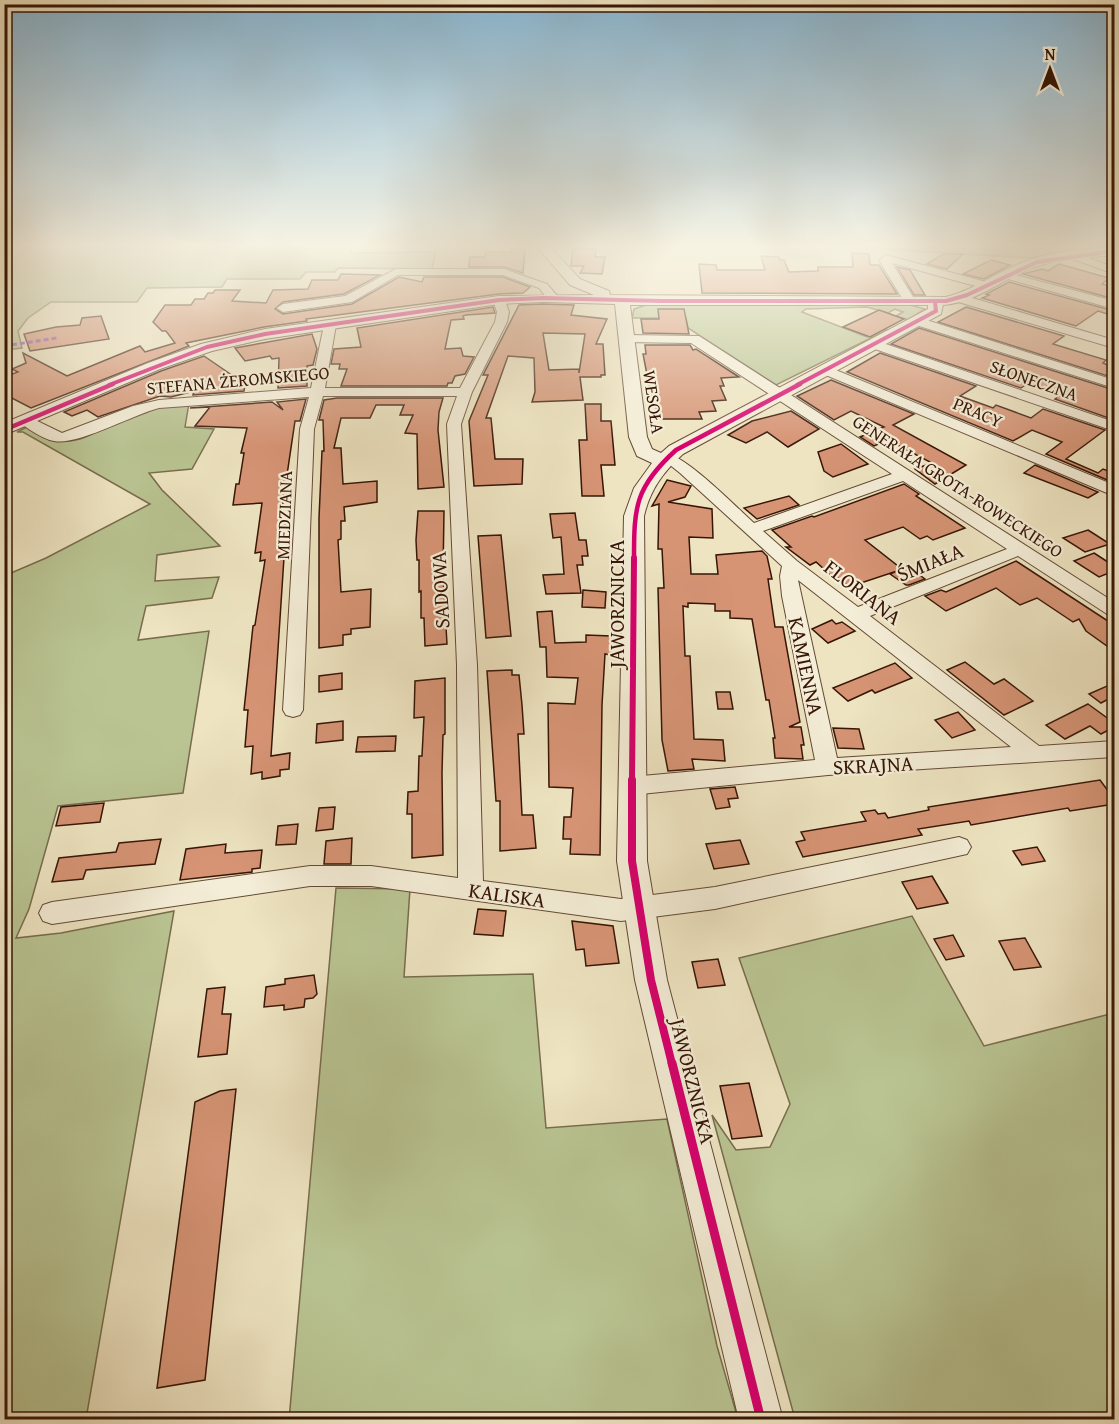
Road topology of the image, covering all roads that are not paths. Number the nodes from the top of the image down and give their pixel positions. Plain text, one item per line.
1 (401, 314) edge
2 (503, 314) edge
3 (623, 314) edge
4 (929, 314) edge
5 (1014, 314) edge
6 (917, 321) junction
7 (330, 325) junction
8 (626, 339) junction
9 (874, 344) junction
10 (1114, 344) edge
11 (826, 370) junction
12 (1114, 384) edge
13 (316, 392) junction
14 (465, 392) junction
15 (780, 394) junction
16 (26, 421) junction
17 (1114, 428) edge
18 (4, 430) edge
19 (665, 459) junction
20 (904, 475) junction
21 (1114, 491) edge
22 (752, 529) junction
23 (1021, 549) junction
24 (791, 565) junction
25 (1114, 610) edge
26 (856, 615) junction
27 (293, 710) dead end
28 (1114, 749) edge
29 (1036, 755) junction
30 (828, 767) junction
31 (631, 786) junction
32 (958, 848) dead end
33 (471, 889) junction
34 (639, 908) junction
35 (52, 913) dead end
36 (761, 1419) edge

1 - 7 street
2 - 14 street, SADOWA
3 - 8 street, WESOŁA
4 - 6 street, JAWORZNICKA
5 - 10 street
6 - 9 street, JAWORZNICKA
6 - 12 street
7 - 13 street, MIEDZIANA
7 - 16 street
8 - 15 street, GENERAŁA GROTA-ROWECKIEGO
8 - 19 street, WESOŁA
9 - 11 street, JAWORZNICKA
9 - 17 street, SŁONECZNA
11 - 15 street, JAWORZNICKA
11 - 21 street, PRACY
13 - 14 street, STEFANA ŻEROMSKIEGO
13 - 16 street, STEFANA ŻEROMSKIEGO
13 - 27 street, MIEDZIANA
14 - 33 street, SADOWA
15 - 19 street, JAWORZNICKA
15 - 20 street, GENERAŁA GROTA-ROWECKIEGO
16 - 18 street
19 - 22 street, FLORIANA
19 - 31 street, JAWORZNICKA
20 - 22 street
20 - 23 street, GENERAŁA GROTA-ROWECKIEGO
22 - 24 street, FLORIANA
23 - 25 street, GENERAŁA GROTA-ROWECKIEGO
23 - 26 street, ŚMIAŁA
24 - 26 street, FLORIANA
24 - 30 street, KAMIENNA
26 - 29 street, FLORIANA
28 - 29 street, SKRAJNA
29 - 30 street, SKRAJNA
30 - 31 street, SKRAJNA
31 - 34 street, JAWORZNICKA
32 - 34 street, KALISKA
33 - 34 street, KALISKA
33 - 35 street, KALISKA
34 - 36 street, JAWORZNICKA

